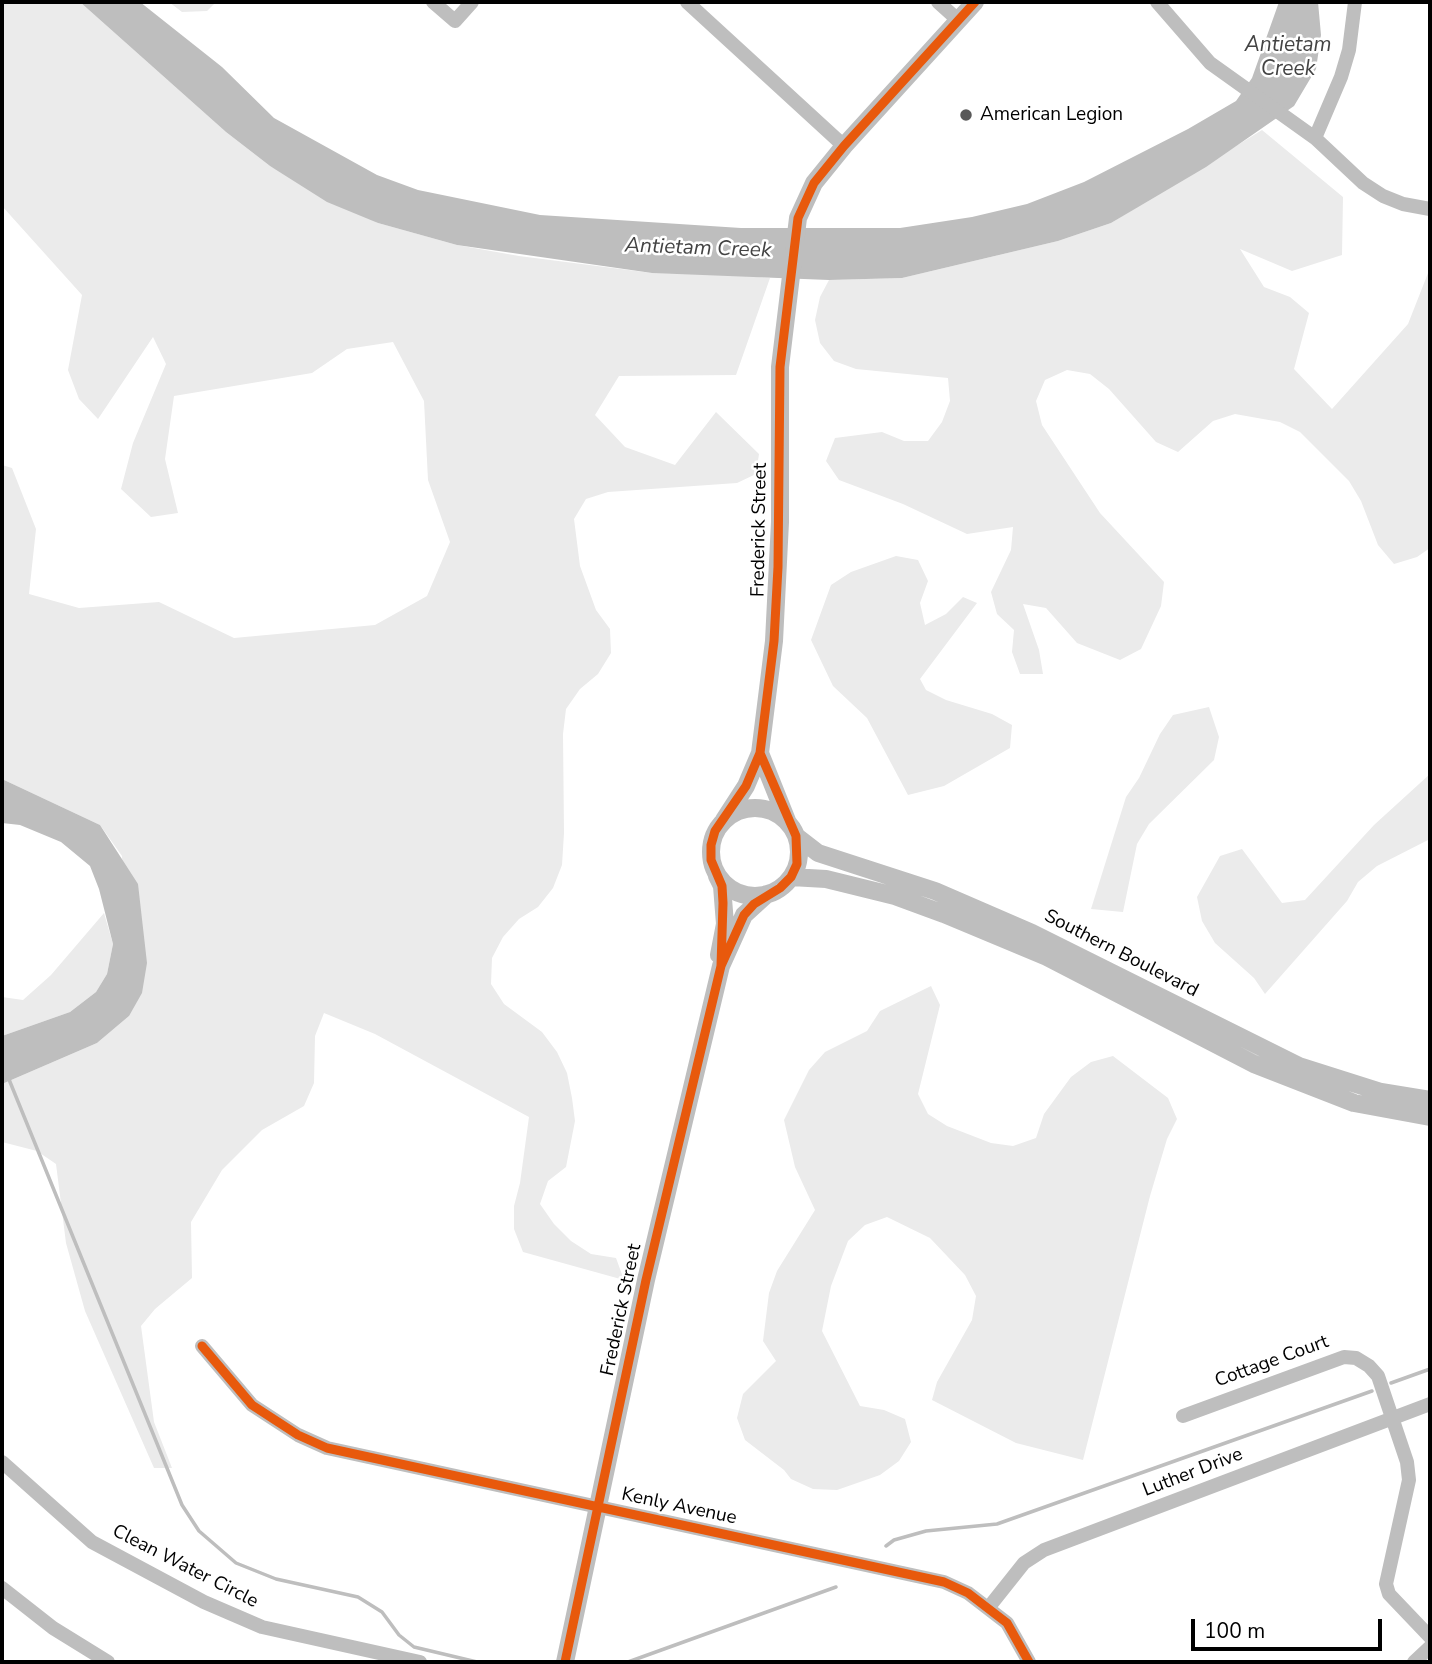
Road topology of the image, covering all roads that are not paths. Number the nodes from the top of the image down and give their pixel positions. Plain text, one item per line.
1 (433, 2) edge
2 (472, 2) edge
3 (687, 2) edge
4 (938, 2) edge
5 (975, 2) edge
6 (1157, 2) edge
7 (1355, 2) edge
8 (958, 20) junction
9 (1310, 134) junction
10 (844, 146) junction
11 (1430, 209) edge
12 (760, 752) junction
13 (724, 820) junction
14 (792, 830) junction
15 (716, 873) junction
16 (791, 877) junction
17 (767, 894) junction
18 (720, 965) junction
19 (1430, 1100) edge
20 (1430, 1117) edge
21 (202, 1346) dead end
22 (1430, 1404) edge
23 (1183, 1416) dead end
24 (1392, 1418) junction
25 (2, 1462) edge
26 (596, 1508) junction
27 (2, 1588) edge
28 (989, 1607) junction
29 (1430, 1637) edge
30 (1430, 1647) edge
31 (108, 1662) edge
32 (420, 1662) edge
33 (565, 1662) edge
34 (1029, 1662) edge
35 (1414, 1662) edge

1 - 2 street
3 - 10 street
4 - 8 street
5 - 8 main road, Frederick Street
6 - 9 street
7 - 9 street
8 - 10 main road, Frederick Street
9 - 11 street
10 - 12 main road, Frederick Street
12 - 13 main road, Frederick Street
12 - 14 main road, Frederick Street
13 - 14 main road
13 - 15 main road
14 - 16 main road
14 - 19 main road, Southern Boulevard
15 - 17 main road
15 - 18 main road, Frederick Street
16 - 17 main road
16 - 20 main road, Southern Boulevard
17 - 18 main road, Frederick Street
18 - 26 main road, Frederick Street
21 - 26 street, Kenly Avenue
22 - 24 street, Luther Drive
23 - 24 street, Cottage Court
24 - 28 street, Luther Drive
24 - 29 street, Cottage Court
25 - 32 street, Clean Water Circle
26 - 28 street, Kenly Avenue
26 - 33 main road, Frederick Street
27 - 31 street
28 - 34 street, Kenly Avenue
30 - 35 street

